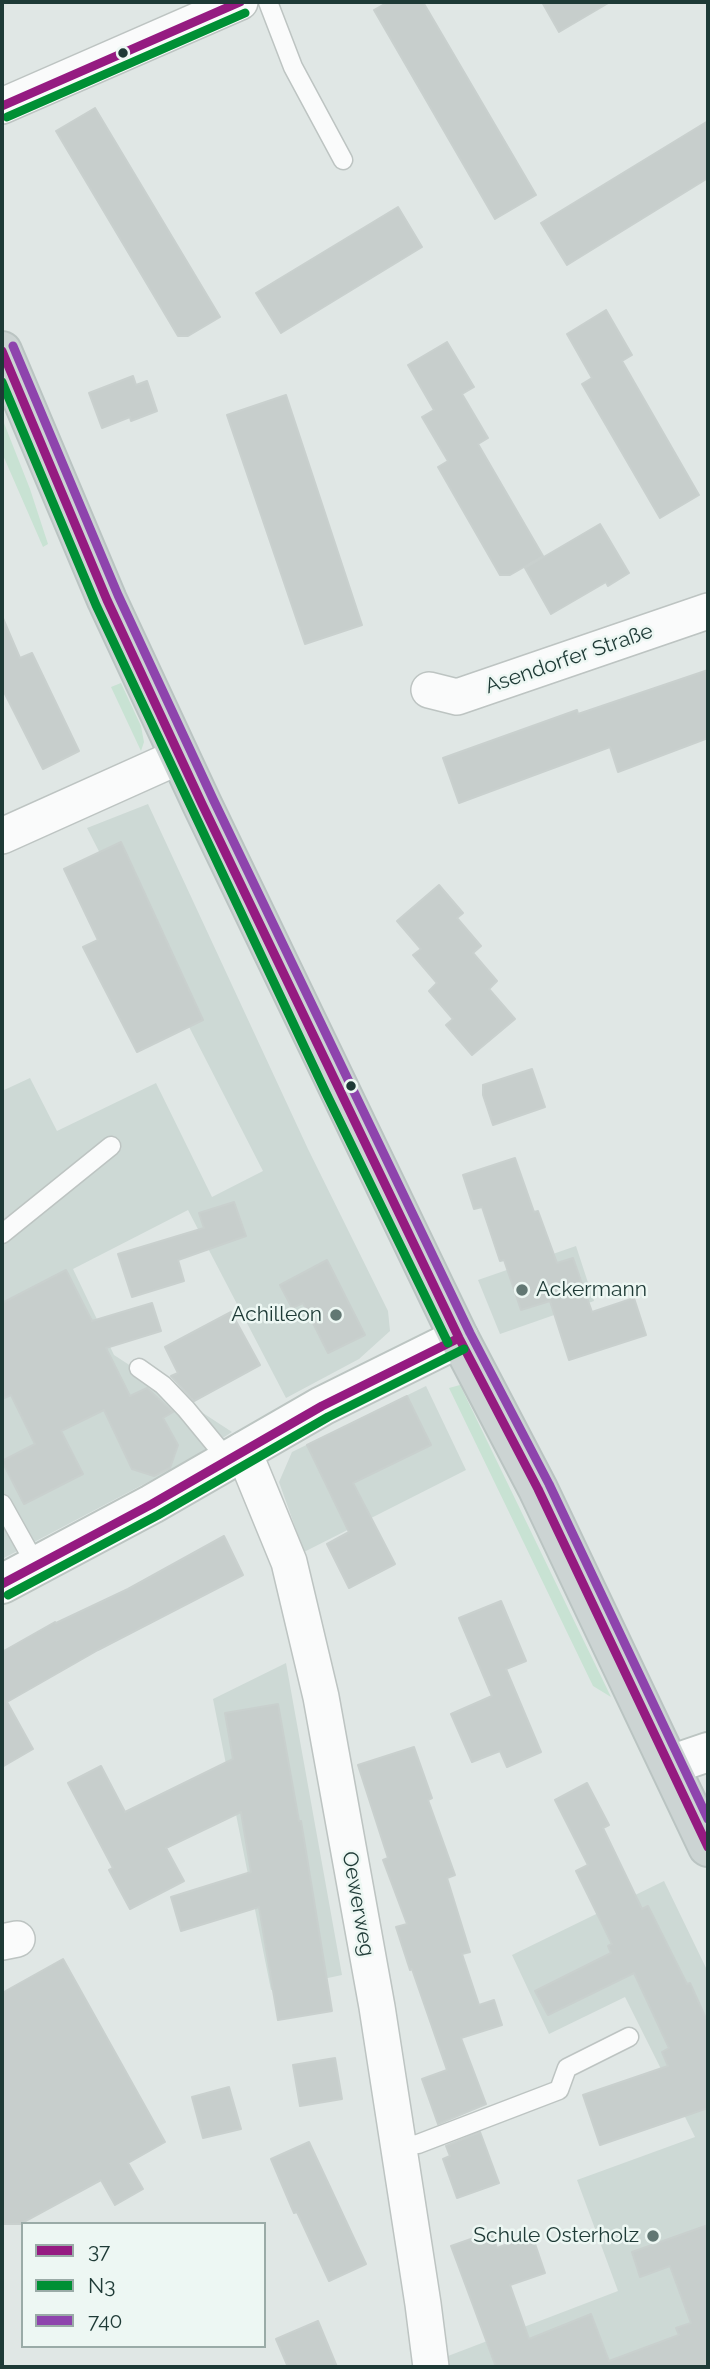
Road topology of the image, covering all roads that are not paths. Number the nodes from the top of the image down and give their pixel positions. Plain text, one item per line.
1 (240, 2) edge
2 (268, 2) edge
3 (2, 106) edge
4 (343, 160) dead end
5 (2, 351) edge
6 (708, 611) edge
7 (429, 690) dead end
8 (180, 756) junction
9 (2, 836) edge
10 (111, 1146) dead end
11 (2, 1234) edge
12 (459, 1338) junction
13 (139, 1368) dead end
14 (236, 1455) junction
15 (2, 1504) edge
16 (36, 1566) junction
17 (2, 1584) edge
18 (708, 1752) edge
19 (670, 1765) junction
20 (708, 1846) edge
21 (629, 2038) dead end
22 (399, 2146) junction
23 (431, 2367) edge

1 - 3 street
2 - 4 lane
5 - 8 main road
6 - 7 street, Asendorfer Straße
8 - 9 street
8 - 12 main road
10 - 11 lane
12 - 14 main road
12 - 19 main road
13 - 14 lane
14 - 16 main road
14 - 22 street, Oewerweg
15 - 16 lane
16 - 17 main road
18 - 19 main road
19 - 20 main road
21 - 22 lane
22 - 23 street, Oewerweg

